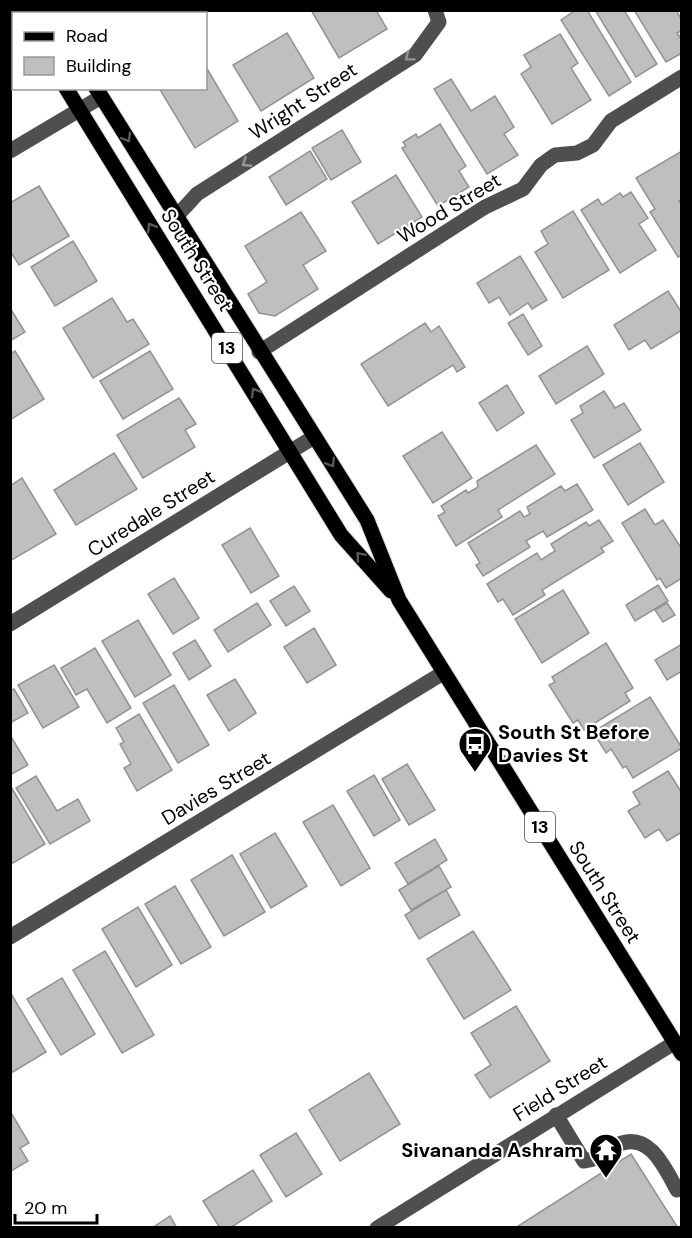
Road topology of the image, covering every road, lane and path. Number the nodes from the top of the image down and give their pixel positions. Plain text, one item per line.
1 (435, 10) edge
2 (681, 77) edge
3 (67, 90) edge
4 (98, 93) edge
5 (79, 110) junction
6 (10, 151) edge
7 (175, 218) junction
8 (260, 352) junction
9 (314, 437) junction
10 (292, 452) junction
11 (399, 600) junction
12 (10, 624) edge
13 (443, 673) junction
14 (10, 937) edge
15 (678, 1048) edge
16 (556, 1115) junction
17 (677, 1190) dead end
18 (377, 1227) edge

1 -> 7 street, Wright Street
2 - 8 street, Wood Street
3 - 5 main road, South Street / 13
4 - 5 street
4 -> 7 main road, South Street / 13
5 - 6 street
10 -> 5 main road, South Street / 13
7 - 8 main road, South Street / 13
8 - 9 main road, South Street / 13
9 - 10 street, Curedale Street
9 -> 11 main road, South Street / 13
11 -> 10 main road, South Street / 13
10 - 12 street, Curedale Street
11 - 13 main road, South Street / 13
13 - 14 street, Davies Street
13 - 15 main road, South Street / 13
15 - 16 street, Field Street
16 - 17 street
16 - 18 street, Field Street

